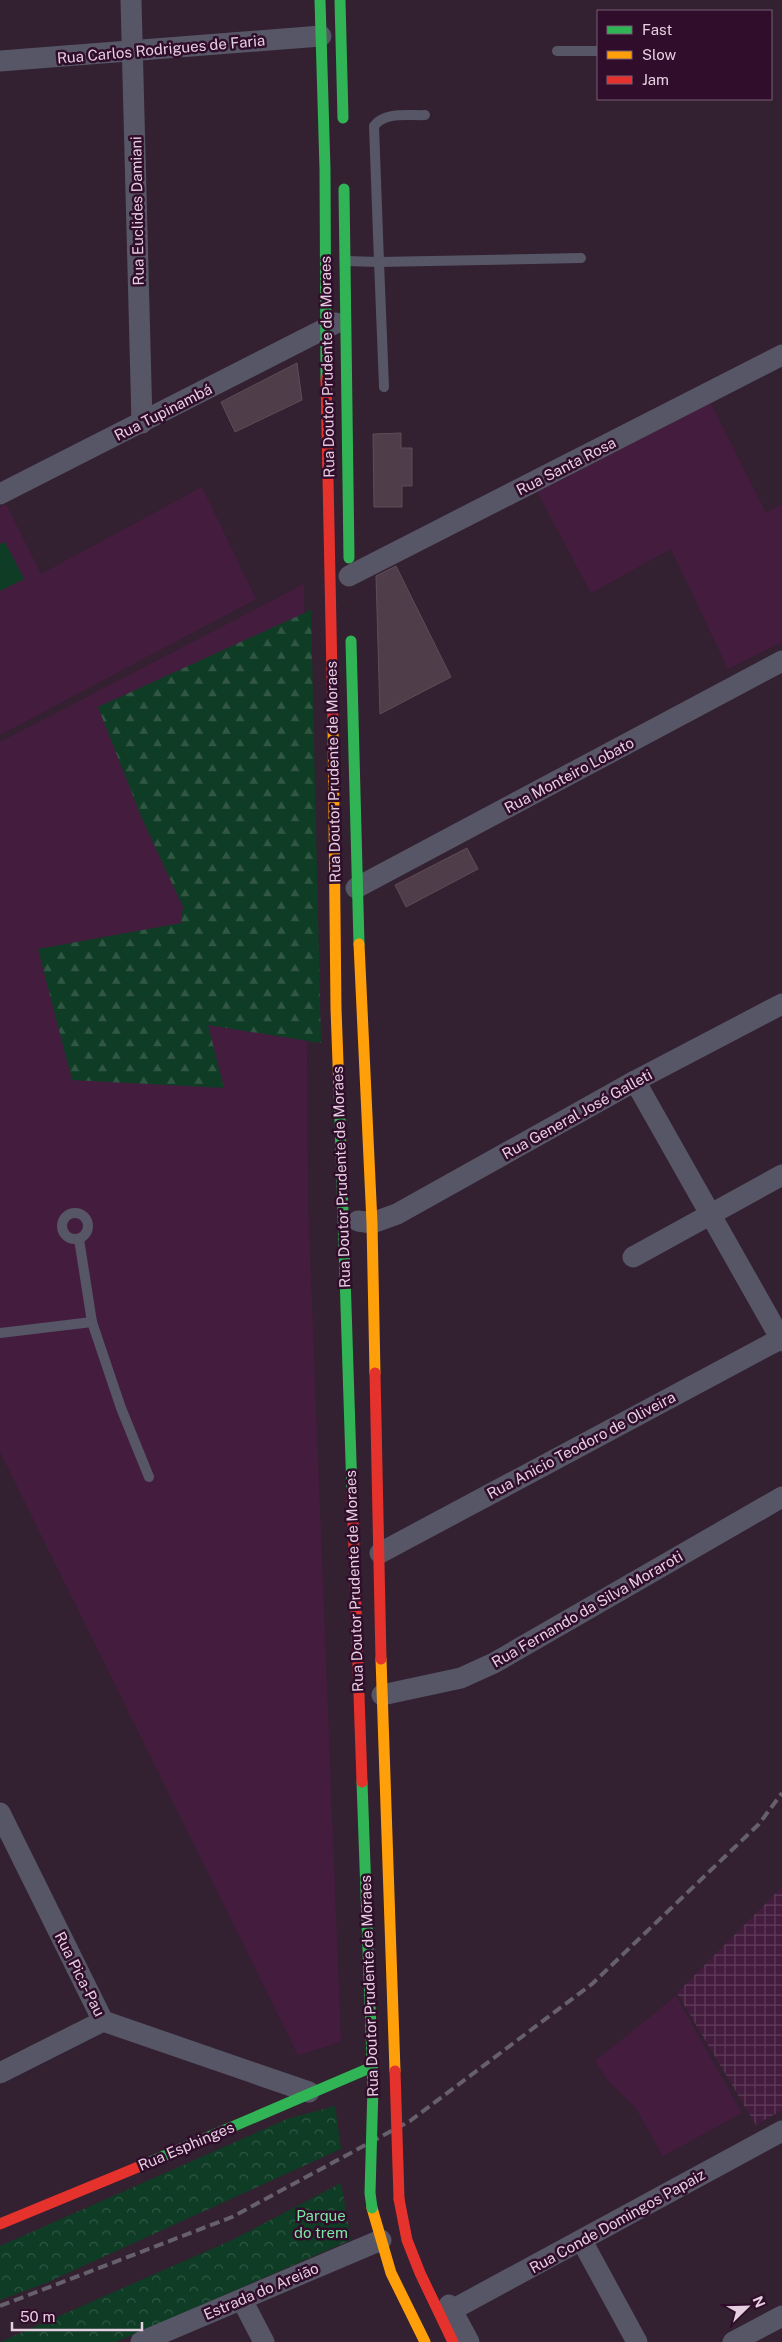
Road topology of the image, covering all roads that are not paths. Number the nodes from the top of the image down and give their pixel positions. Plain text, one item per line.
1 (131, 0) edge
2 (320, 0) edge
3 (340, 0) edge
4 (321, 36) junction
5 (597, 51) edge
6 (133, 52) junction
7 (557, 52) dead end
8 (0, 61) edge
9 (425, 115) dead end
10 (343, 126) dead end
11 (325, 169) junction
12 (344, 174) dead end
13 (581, 258) dead end
14 (345, 261) junction
15 (379, 262) junction
16 (345, 318) junction
17 (325, 328) junction
18 (782, 355) edge
19 (384, 388) dead end
20 (142, 423) junction
21 (0, 494) edge
22 (349, 580) joint
23 (350, 624) dead end
24 (782, 661) edge
25 (356, 888) junction
26 (782, 1004) edge
27 (635, 1081) junction
28 (782, 1175) edge
29 (710, 1216) junction
30 (344, 1219) junction
31 (372, 1223) junction
32 (79, 1239) dead end
33 (633, 1257) dead end
34 (92, 1322) junction
35 (0, 1333) edge
36 (782, 1339) edge
37 (149, 1477) dead end
38 (782, 1497) edge
39 (380, 1553) junction
40 (382, 1695) junction
41 (0, 1813) edge
42 (103, 2021) junction
43 (372, 2067) junction
44 (0, 2073) edge
45 (309, 2092) junction
46 (782, 2131) edge
47 (0, 2224) edge
48 (381, 2240) junction
49 (407, 2240) junction
50 (582, 2241) junction
51 (242, 2300) junction
52 (452, 2310) junction
53 (782, 2316) edge
54 (141, 2342) edge
55 (264, 2342) edge
56 (425, 2342) edge
57 (453, 2342) edge
58 (469, 2342) edge
59 (637, 2342) edge
60 (733, 2342) edge

1 - 6 street, Rua Euclides Damiani
2 - 4 main road, Rua Doutor Prudente de Moraes
3 - 10 main road
4 - 6 street, Rua Carlos Rodrigues de Faria
4 - 11 main road, Rua Doutor Prudente de Moraes
5 - 7 lane
6 - 8 street, Rua Carlos Rodrigues de Faria
6 - 20 street, Rua Euclides Damiani
9 - 15 lane
11 - 14 main road
11 - 17 main road, Rua Doutor Prudente de Moraes
12 - 14 main road, Rua Doutor Prudente de Moraes
13 - 15 lane
14 - 15 lane
14 - 16 main road, Rua Doutor Prudente de Moraes
15 - 19 lane
16 - 17 street, Rua Tupinambá
16 - 22 main road, Rua Doutor Prudente de Moraes
17 - 20 street, Rua Tupinambá
17 - 30 main road, Rua Doutor Prudente de Moraes
18 - 22 street, Rua Santa Rosa
20 - 21 street, Rua Tupinambá
23 - 25 main road, Rua Doutor Prudente de Moraes
24 - 25 street, Rua Monteiro Lobato
25 - 31 main road, Rua Doutor Prudente de Moraes
26 - 27 street, Rua General José Galleti
27 - 29 street
27 - 31 street, Rua General José Galleti
28 - 29 street
29 - 33 street
29 - 36 street
30 - 31 street
30 - 43 main road, Rua Doutor Prudente de Moraes
31 - 39 main road, Rua Doutor Prudente de Moraes
32 - 34 lane
34 - 35 lane
34 - 37 lane
36 - 39 street, Rua Anicio Teodoro de Oliveira
38 - 40 street, Rua Fernando da Silva Moraroti
39 - 40 main road, Rua Doutor Prudente de Moraes
40 - 49 main road, Rua Doutor Prudente de Moraes, bridge
41 - 42 street, Rua Pica-Pau
42 - 44 street
42 - 45 street, Rua Pica-Pau
43 - 45 main road, Rua Esphinges
43 - 48 main road, Rua Doutor Prudente de Moraes, bridge
45 - 47 main road, Rua Esphinges
46 - 50 street, Rua Conde Domingos Papaiz
48 - 51 street, Estrada do Areião
48 - 56 main road, Rua Doutor Prudente de Moraes
49 - 52 street, Rua Doutor Prudente de Moraes
49 - 57 main road, Rua Doutor Prudente de Moraes
50 - 52 street, Rua Conde Domingos Papaiz
50 - 59 street
51 - 54 street, Estrada do Areião
51 - 55 street
52 - 58 street, Rua Doutor Prudente de Moraes
53 - 60 street

